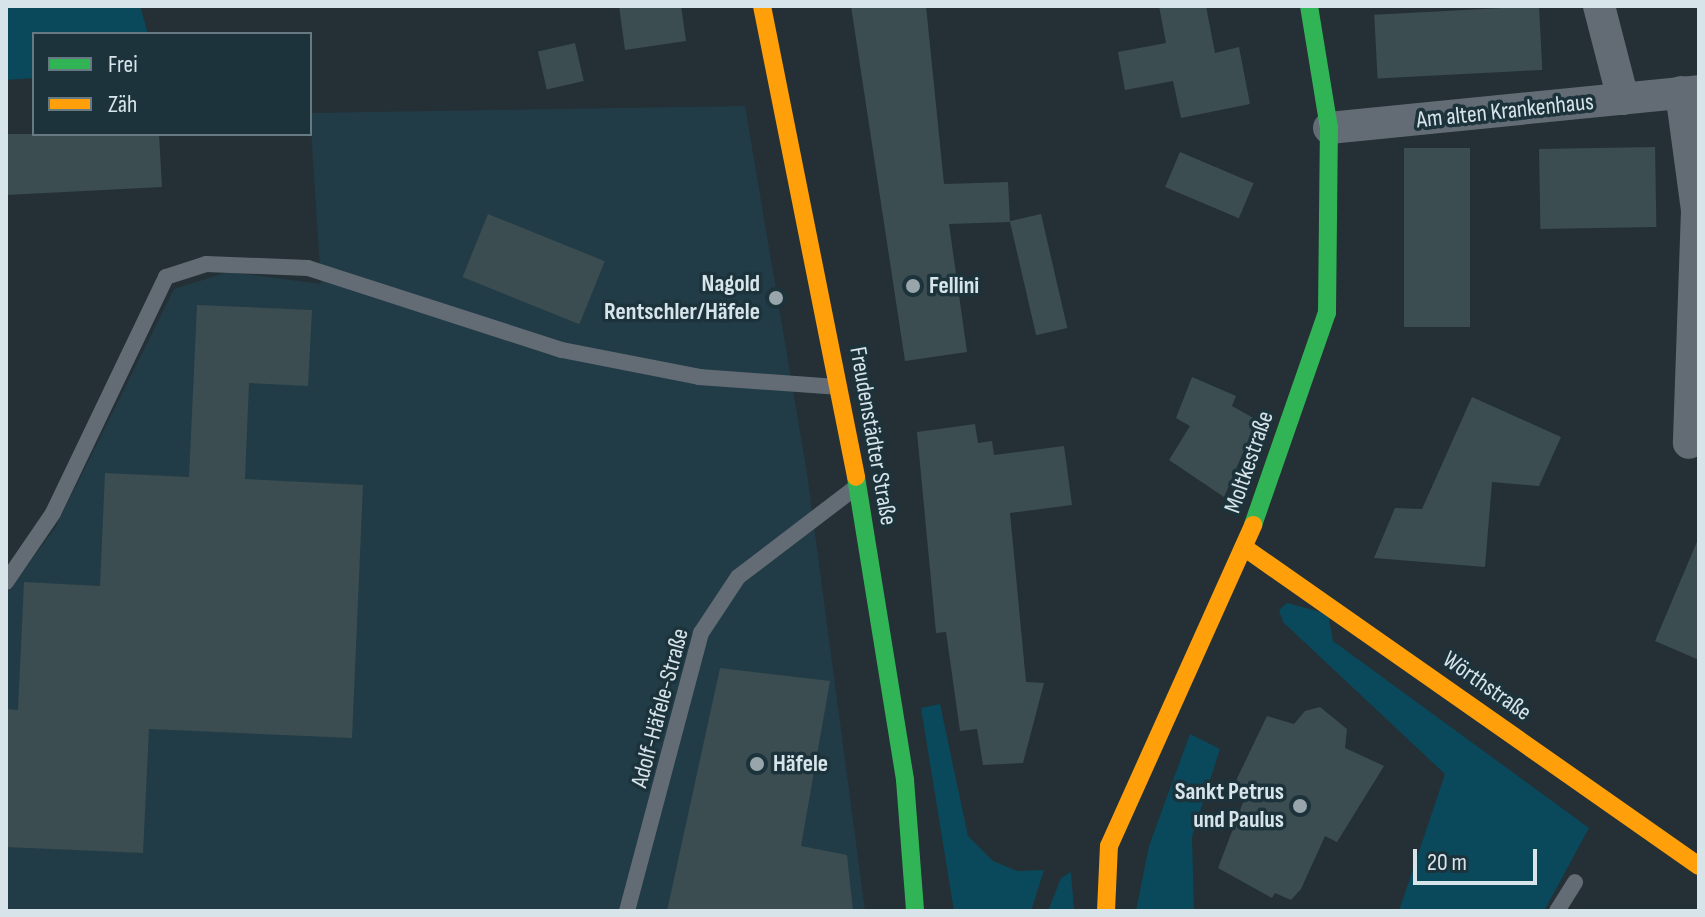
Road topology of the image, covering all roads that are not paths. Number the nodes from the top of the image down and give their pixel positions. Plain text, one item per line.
1 (762, 6) edge
2 (1309, 6) edge
3 (1599, 6) edge
4 (1690, 91) edge
5 (1623, 99) junction
6 (1329, 128) junction
7 (841, 387) junction
8 (1689, 443) dead end
9 (858, 485) junction
10 (1245, 548) junction
11 (6, 582) edge
12 (1699, 866) edge
13 (915, 878) junction
14 (1575, 882) dead end
15 (627, 911) edge
16 (915, 911) edge
17 (927, 911) edge
18 (1106, 911) edge
19 (1557, 911) edge

1 - 7 street, Freudenstädter Straße
2 - 6 street, Moltkestraße
3 - 5 street
4 - 5 street, Am alten Krankenhaus
4 - 8 street, Am alten Krankenhaus
5 - 6 street, Am alten Krankenhaus
6 - 10 street, Moltkestraße
7 - 9 street, Freudenstädter Straße
7 - 11 lane
9 - 13 street, Freudenstädter Straße
9 - 15 lane, Adolf-Häfele-Straße
10 - 12 street, Wörthstraße
10 - 18 street, Moltkestraße
13 - 16 street, Freudenstädter Straße
13 - 17 street, Freudenstädter Straße
14 - 19 lane

